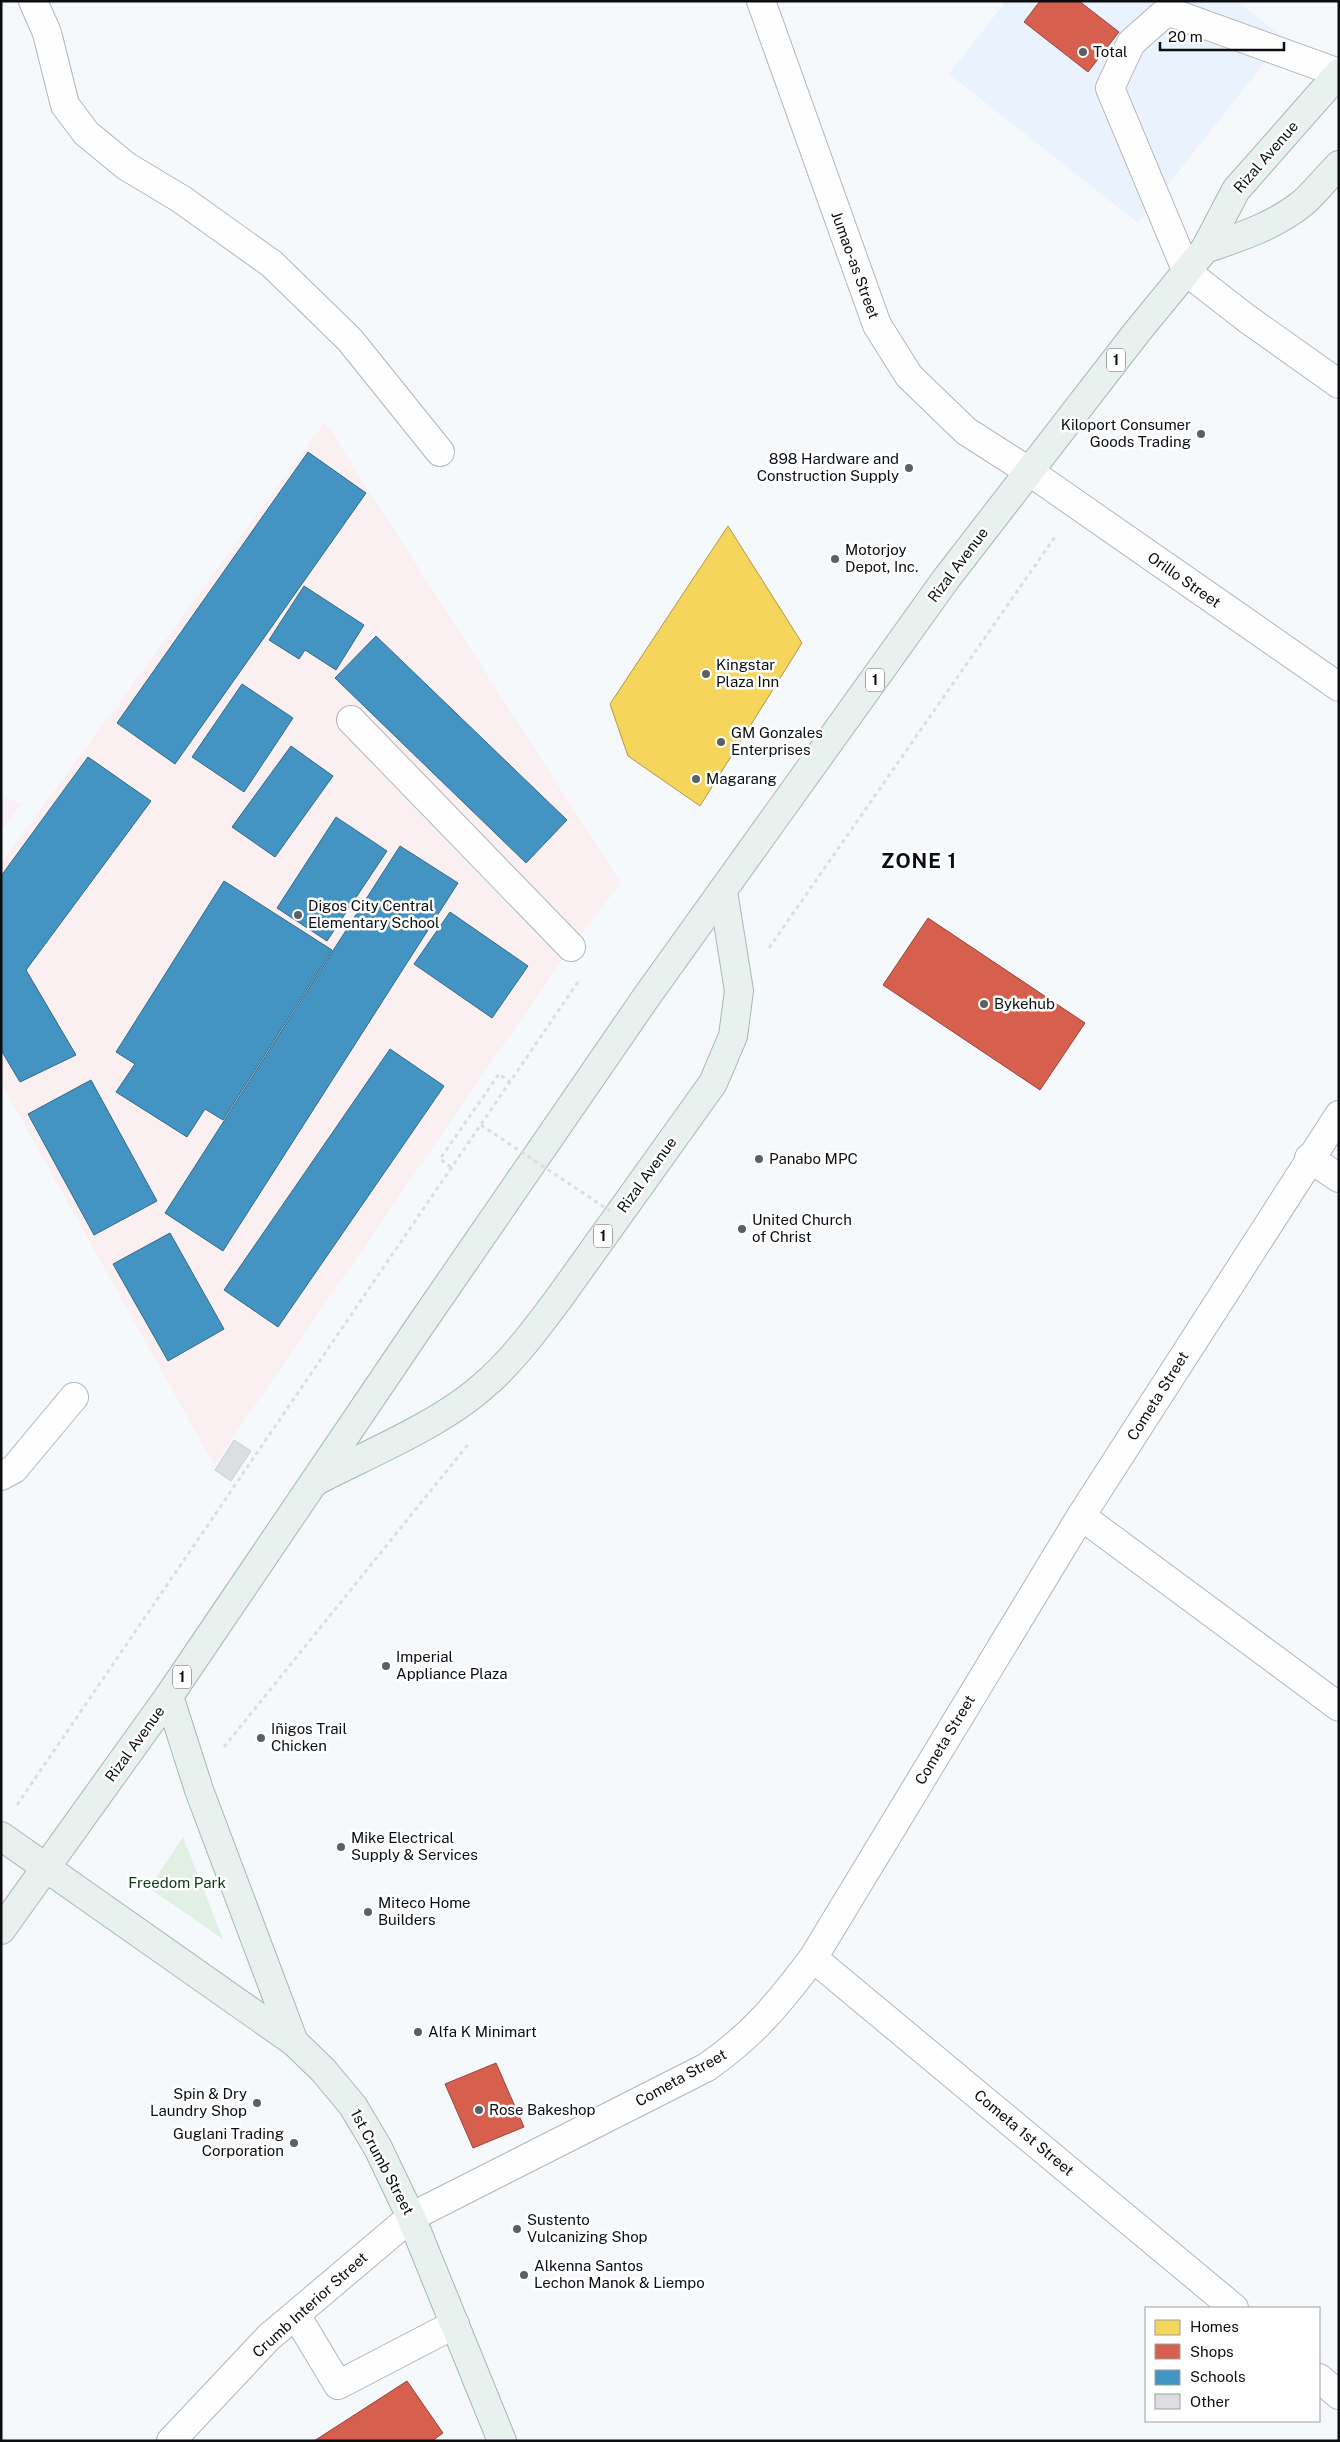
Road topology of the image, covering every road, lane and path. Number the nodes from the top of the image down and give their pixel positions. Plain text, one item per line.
1 (33, 1) edge
2 (761, 1) edge
3 (1339, 73) edge
4 (1339, 164) edge
5 (1206, 249) junction
6 (1187, 272) junction
7 (1339, 384) edge
8 (440, 452) dead end
9 (1030, 472) junction
10 (1077, 505) junction
11 (1339, 687) edge
12 (351, 720) dead end
13 (723, 891) junction
14 (571, 947) dead end
15 (581, 978) dead end
16 (739, 991) junction
17 (510, 1082) junction
18 (1339, 1115) edge
19 (481, 1124) junction
20 (1310, 1158) junction
21 (451, 1167) junction
22 (1339, 1178) edge
23 (610, 1211) dead end
24 (74, 1397) dead end
25 (476, 1434) dead end
26 (1, 1476) edge
27 (315, 1482) junction
28 (1081, 1516) junction
29 (170, 1696) junction
30 (1339, 1707) edge
31 (199, 1790) junction
32 (12, 1811) dead end
33 (1, 1836) edge
34 (45, 1869) junction
35 (1, 1930) edge
36 (813, 1958) junction
37 (294, 2042) junction
38 (411, 2216) junction
39 (1233, 2307) edge
40 (296, 2315) junction
41 (455, 2324) junction
42 (1320, 2379) edge
43 (1339, 2395) edge
44 (171, 2441) edge
45 (502, 2441) edge

1 - 8 street
2 - 9 street, Jumao-as Street
3 - 5 main road, Rizal Avenue / 1
3 - 6 street
4 - 5 main road
5 - 6 main road, Rizal Avenue / 1
6 - 7 street
6 - 9 main road, Rizal Avenue / 1
9 - 10 street, Orillo Street
9 - 13 main road, Rizal Avenue / 1
10 - 11 street, Orillo Street
10 - 16 path
12 - 14 street
13 - 16 main road, Rizal Avenue / 1
13 - 27 main road, Rizal Avenue / 1
15 - 17 path
16 - 27 main road, Rizal Avenue / 1
17 - 19 path
17 - 21 path
18 - 20 street, Cometa Street
19 - 21 path
19 - 23 path, bridge
20 - 22 street
20 - 28 street, Cometa Street
21 - 32 path
24 - 26 street
25 - 31 path
27 - 29 main road, Rizal Avenue / 1
28 - 30 street
28 - 36 street, Cometa Street
29 - 31 main road
29 - 34 main road, Rizal Avenue / 1
31 - 37 main road
33 - 34 main road, 1st Crumb Street
34 - 35 main road, Rizal Avenue / 1
34 - 37 main road, 1st Crumb Street
36 - 38 street, Cometa Street
36 - 39 street, Cometa 1st Street
37 - 38 main road, 1st Crumb Street
38 - 40 street, Crumb Interior Street
38 - 41 main road, 1st Crumb Street
40 - 41 street
40 - 44 street, Crumb Interior Street
41 - 45 main road, 1st Crumb Street
42 - 43 street

